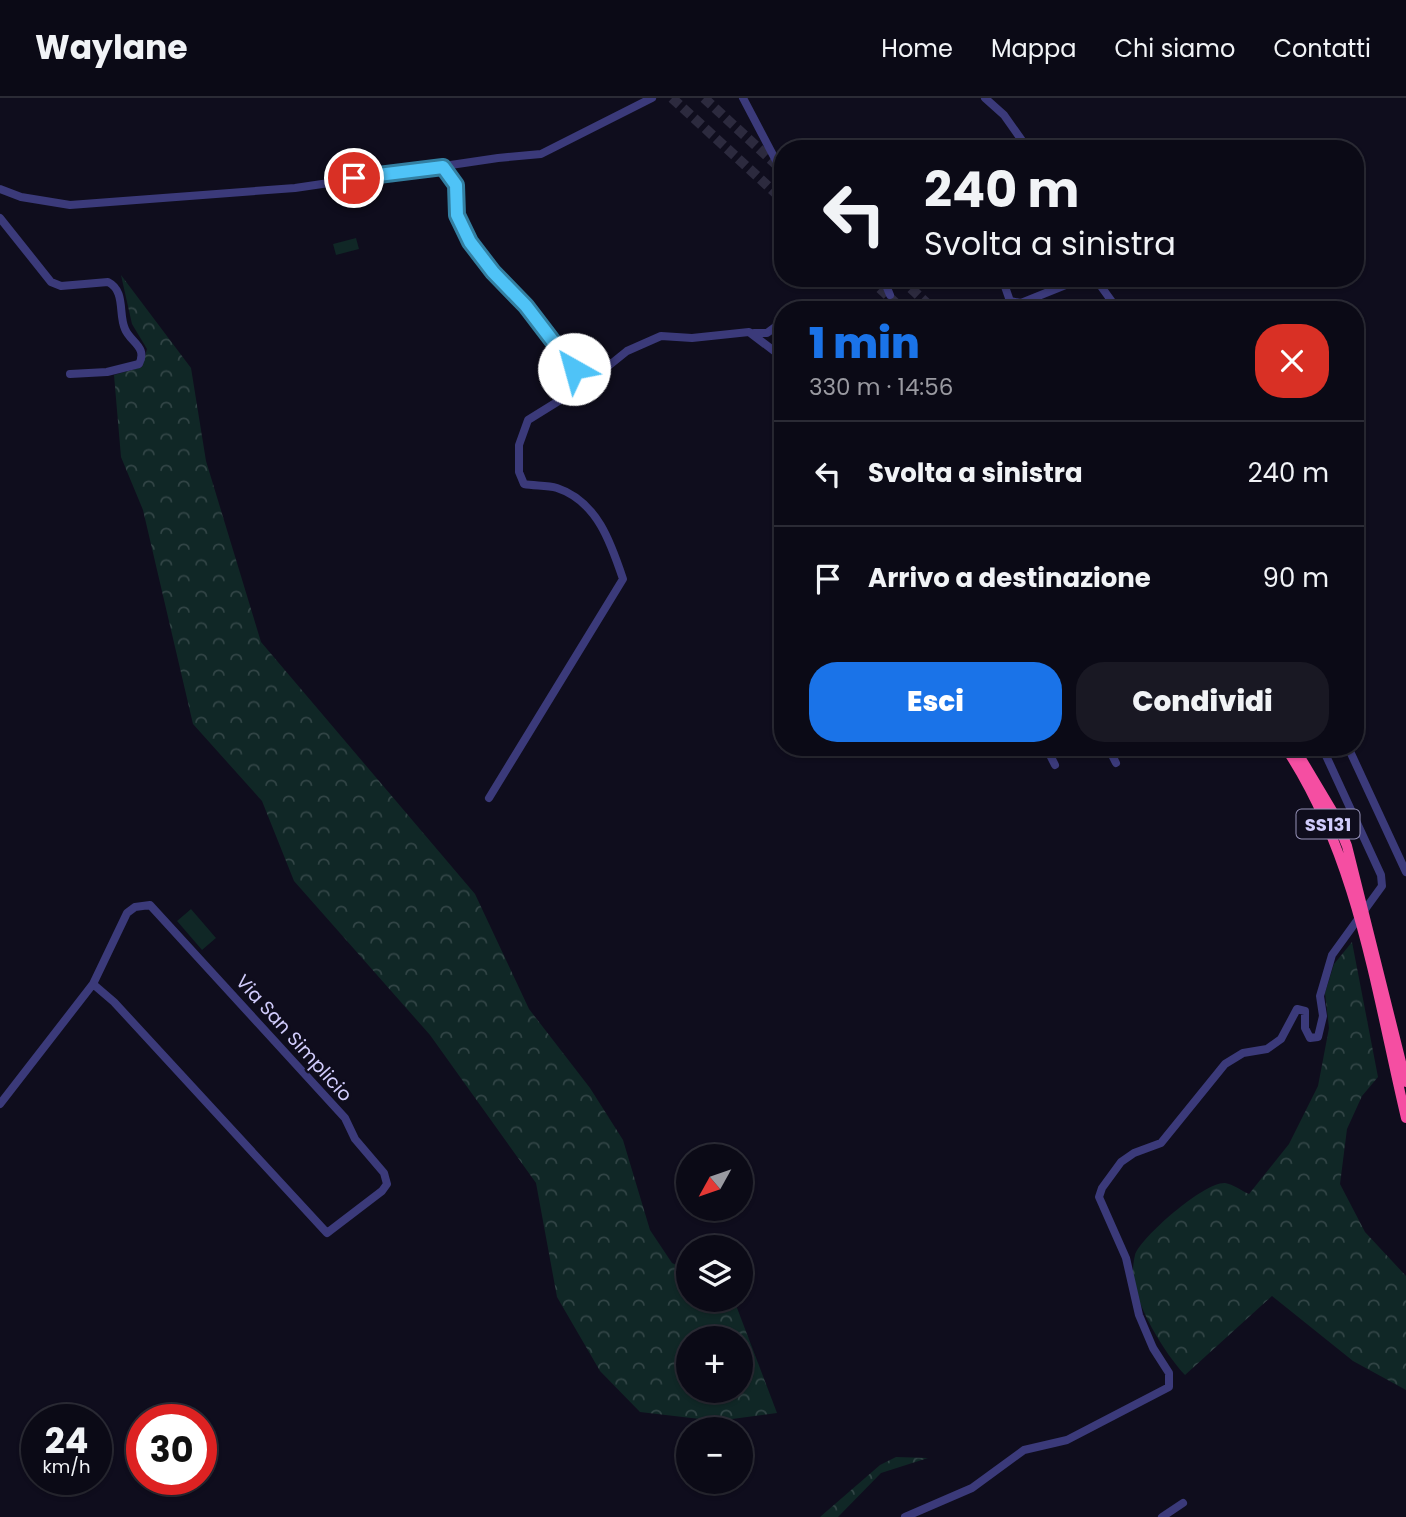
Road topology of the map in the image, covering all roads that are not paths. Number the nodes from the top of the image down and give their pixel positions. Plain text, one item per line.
1 (652, 98) edge
2 (743, 98) edge
3 (985, 98) edge
4 (1022, 140) edge
5 (774, 157) edge
6 (443, 167) junction
7 (0, 189) edge
8 (0, 218) edge
9 (887, 287) edge
10 (1061, 287) edge
11 (890, 295) dead end
12 (1026, 301) edge
13 (774, 328) edge
14 (754, 333) junction
15 (774, 350) edge
16 (70, 374) dead end
17 (586, 384) junction
18 (1050, 756) edge
19 (1113, 756) edge
20 (1289, 756) edge
21 (1300, 756) edge
22 (1327, 756) edge
23 (1352, 756) edge
24 (1116, 762) dead end
25 (1055, 765) dead end
26 (489, 798) dead end
27 (1406, 872) edge
28 (1359, 905) junction
29 (1364, 925) junction
30 (93, 984) junction
31 (1406, 1082) edge
32 (0, 1104) edge
33 (1406, 1118) edge
34 (1184, 1503) dead end
35 (905, 1517) edge
36 (1162, 1517) edge

1 - 6 street
2 - 5 street
3 - 4 street
6 - 7 street
6 - 17 street
8 - 16 street
9 - 11 street
10 - 12 street
13 - 14 street
14 - 15 street
14 - 17 street
17 - 26 street
18 - 25 street
19 - 24 street
20 - 28 highway, SS131
21 - 28 highway, SS131
22 - 35 street
23 - 27 street
28 - 29 highway, SS131
29 - 31 highway, SS131
29 - 33 highway, SS131
30 - 30 street, Via San Simplicio
30 - 32 street, Via San Simplicio
34 - 36 street

